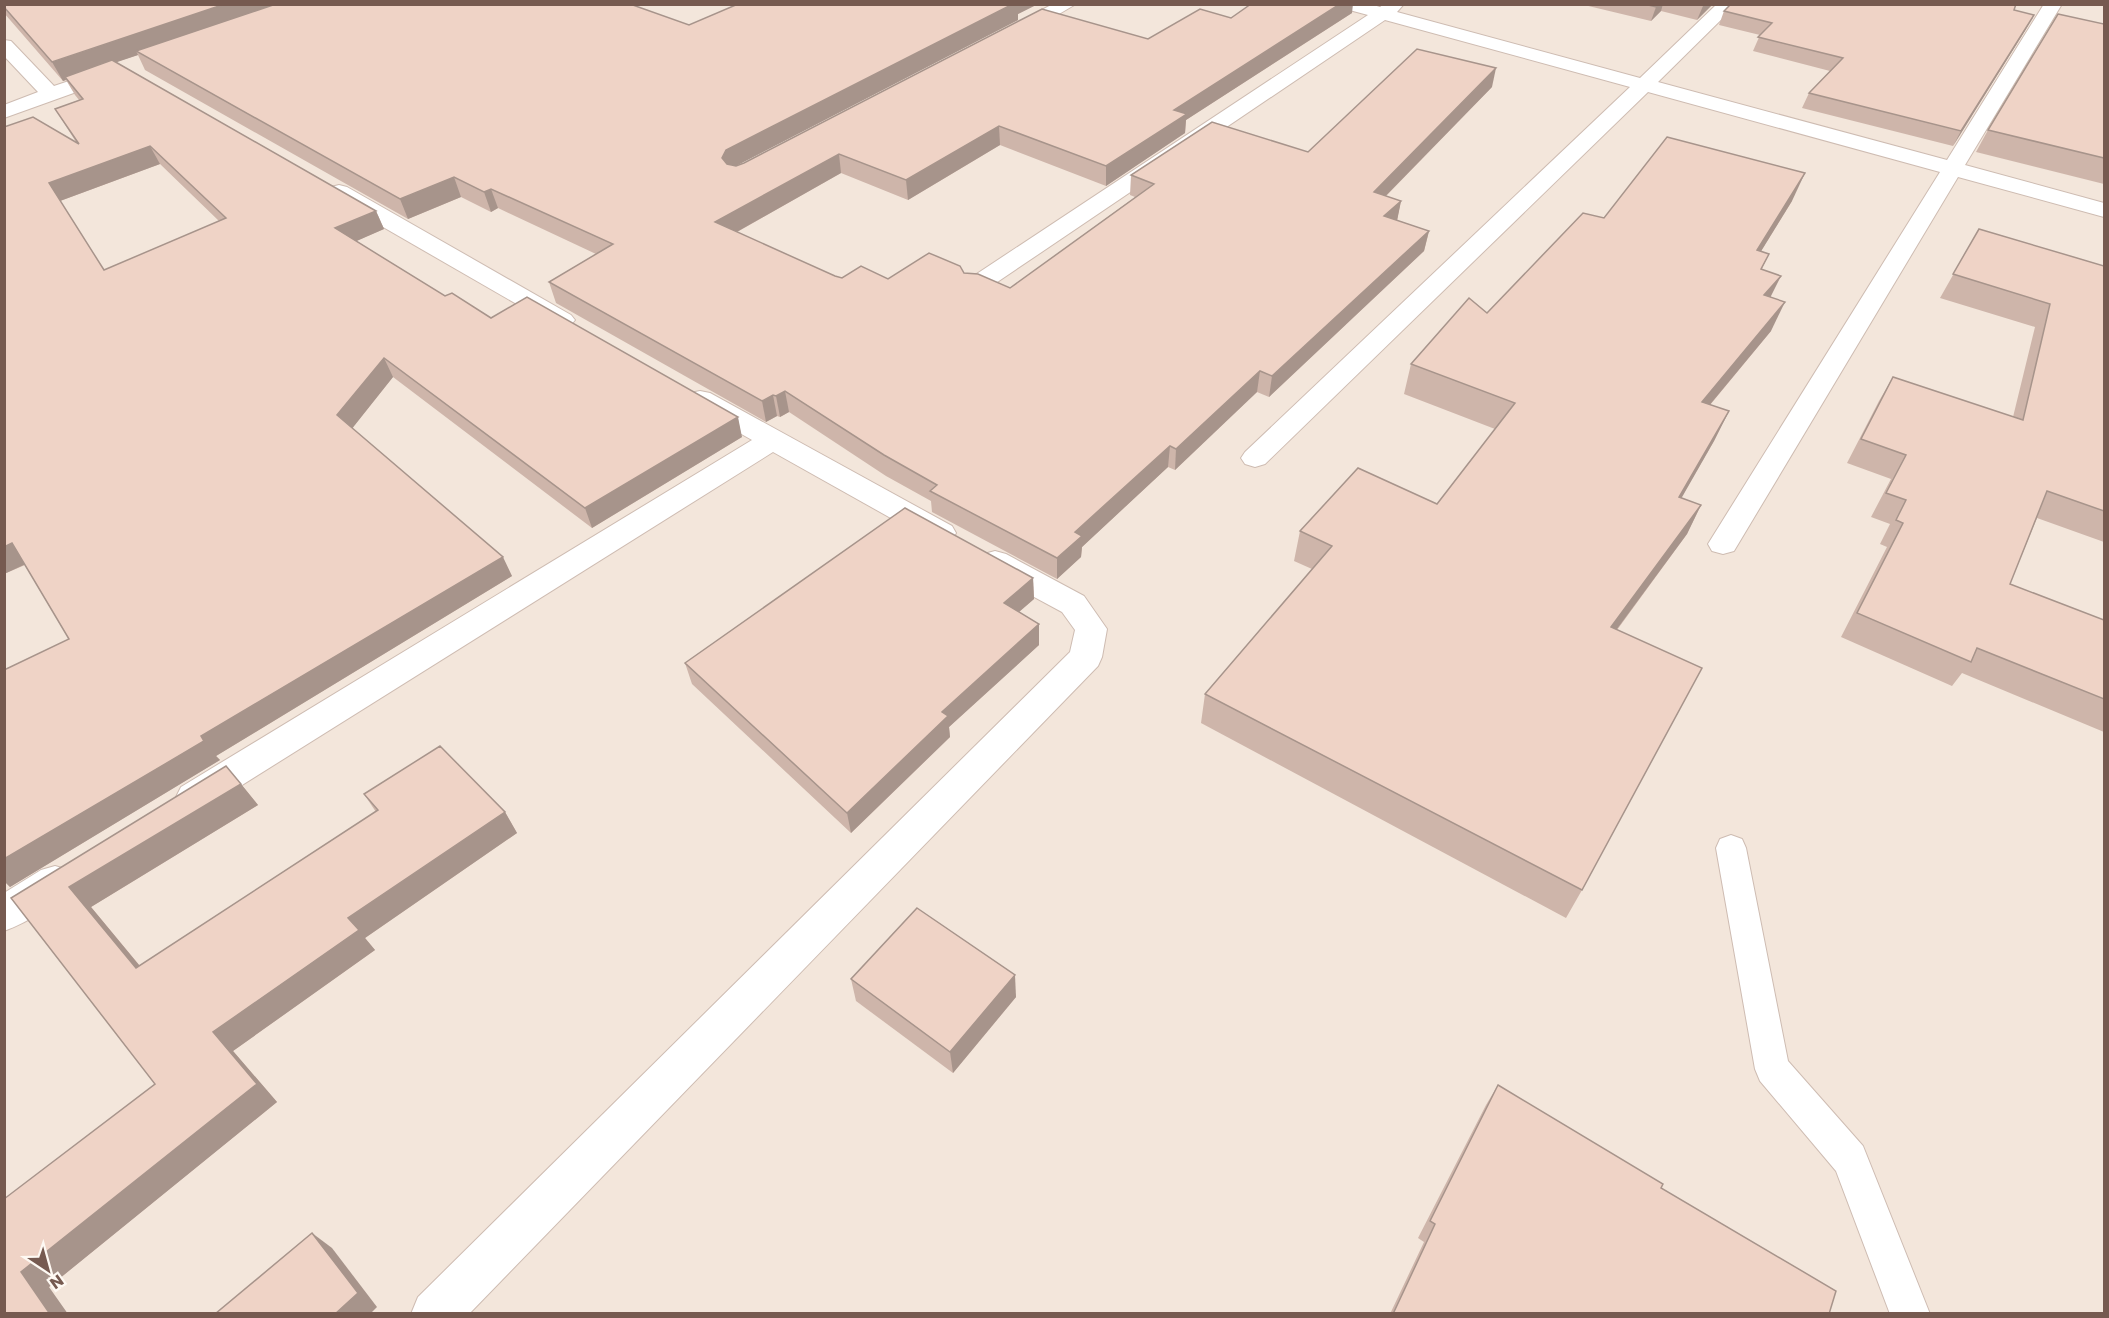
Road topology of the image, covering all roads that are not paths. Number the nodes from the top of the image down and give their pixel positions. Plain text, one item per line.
1 (1067, 4) edge
2 (1348, 4) edge
3 (1728, 4) edge
4 (2053, 4) edge
5 (1389, 9) edge
6 (993, 43) edge
7 (4, 45) edge
8 (131, 69) edge
9 (1644, 85) junction
10 (51, 94) junction
11 (4, 112) edge
12 (1952, 169) junction
13 (319, 181) edge
14 (2104, 210) edge
15 (975, 286) edge
16 (586, 334) edge
17 (679, 387) edge
18 (772, 440) junction
19 (1255, 458) dead end
20 (1723, 544) dead end
21 (166, 814) edge
22 (1731, 848) dead end
23 (85, 864) edge
24 (4, 914) edge
25 (435, 1314) edge
26 (1910, 1314) edge

1 - 6 street
2 - 5 street
3 - 9 street
4 - 12 street
5 - 9 street
5 - 15 street
7 - 10 street
8 - 10 street
9 - 12 street
9 - 19 street
10 - 11 street
12 - 14 street
12 - 20 street
13 - 16 street
17 - 18 street
18 - 21 street
18 - 25 street
22 - 26 lane
23 - 24 street

